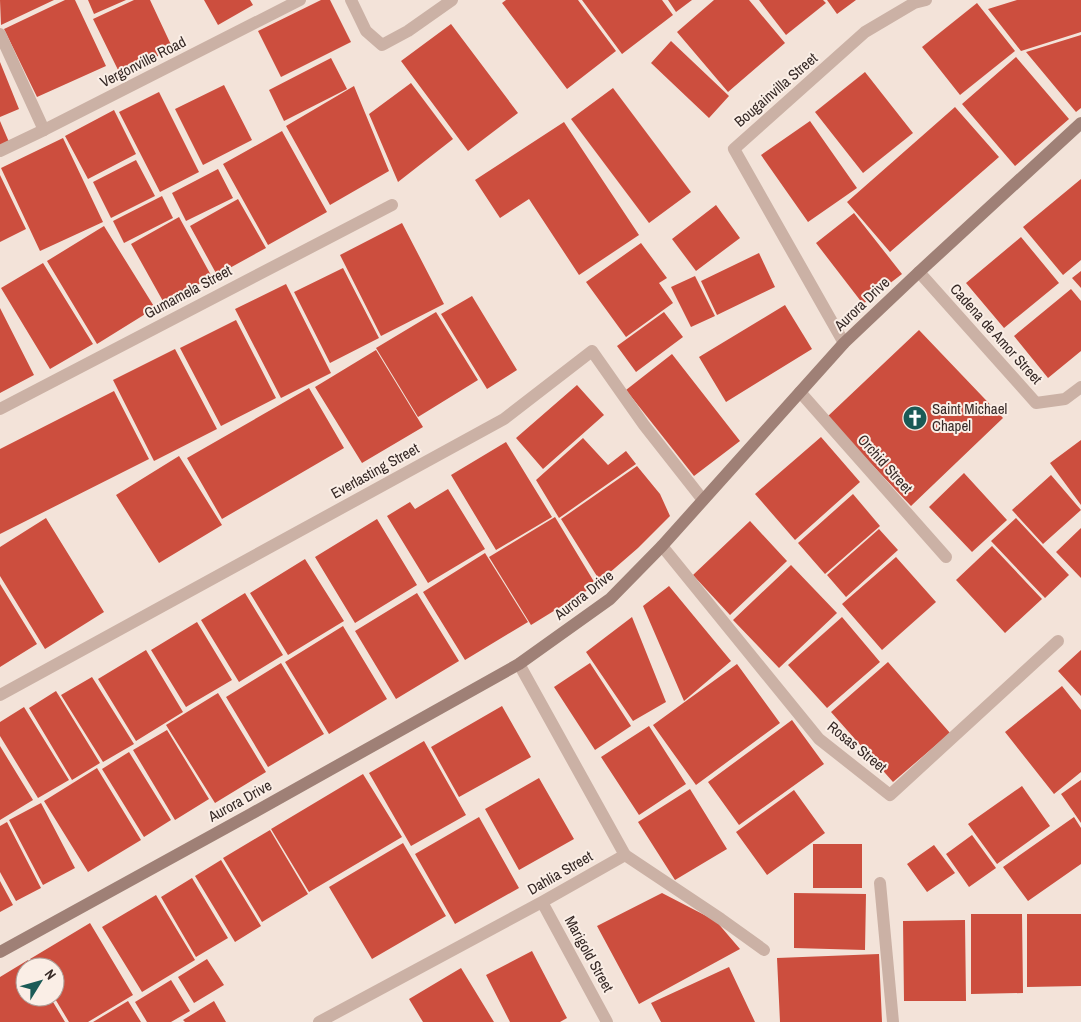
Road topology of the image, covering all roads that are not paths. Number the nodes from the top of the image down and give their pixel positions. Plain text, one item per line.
1 (300, 0) edge
2 (351, 0) edge
3 (452, 0) edge
4 (926, 0) edge
5 (0, 34) edge
6 (1081, 123) edge
7 (44, 130) junction
8 (0, 151) edge
9 (392, 205) dead end
10 (919, 272) junction
11 (844, 343) junction
12 (1081, 387) edge
13 (800, 392) junction
14 (0, 410) edge
15 (703, 500) junction
16 (662, 546) junction
17 (946, 556) dead end
18 (1058, 642) dead end
19 (519, 664) junction
20 (0, 695) edge
21 (625, 855) junction
22 (880, 883) dead end
23 (542, 902) junction
24 (764, 950) dead end
25 (0, 952) edge
26 (320, 1022) edge
27 (607, 1022) edge
28 (893, 1022) edge

1 - 7 street, Vergonville Road
2 - 3 street
4 - 11 street, Bougainvilla Street
5 - 7 street
6 - 10 street, Aurora Drive
7 - 8 street, Vergonville Road
9 - 14 street, Gumamela Street
10 - 11 street, Aurora Drive
10 - 12 street, Cadena de Amor Street
11 - 13 street, Aurora Drive
13 - 15 street, Aurora Drive
13 - 17 street, Orchid Street
15 - 16 street, Aurora Drive
15 - 20 street, Everlasting Street
16 - 18 street, Rosas Street
16 - 19 street, Aurora Drive
19 - 21 street
19 - 25 street, Aurora Drive
21 - 23 street, Dahlia Street
21 - 24 street
22 - 28 street
23 - 26 street, Dahlia Street
23 - 27 street, Marigold Street

